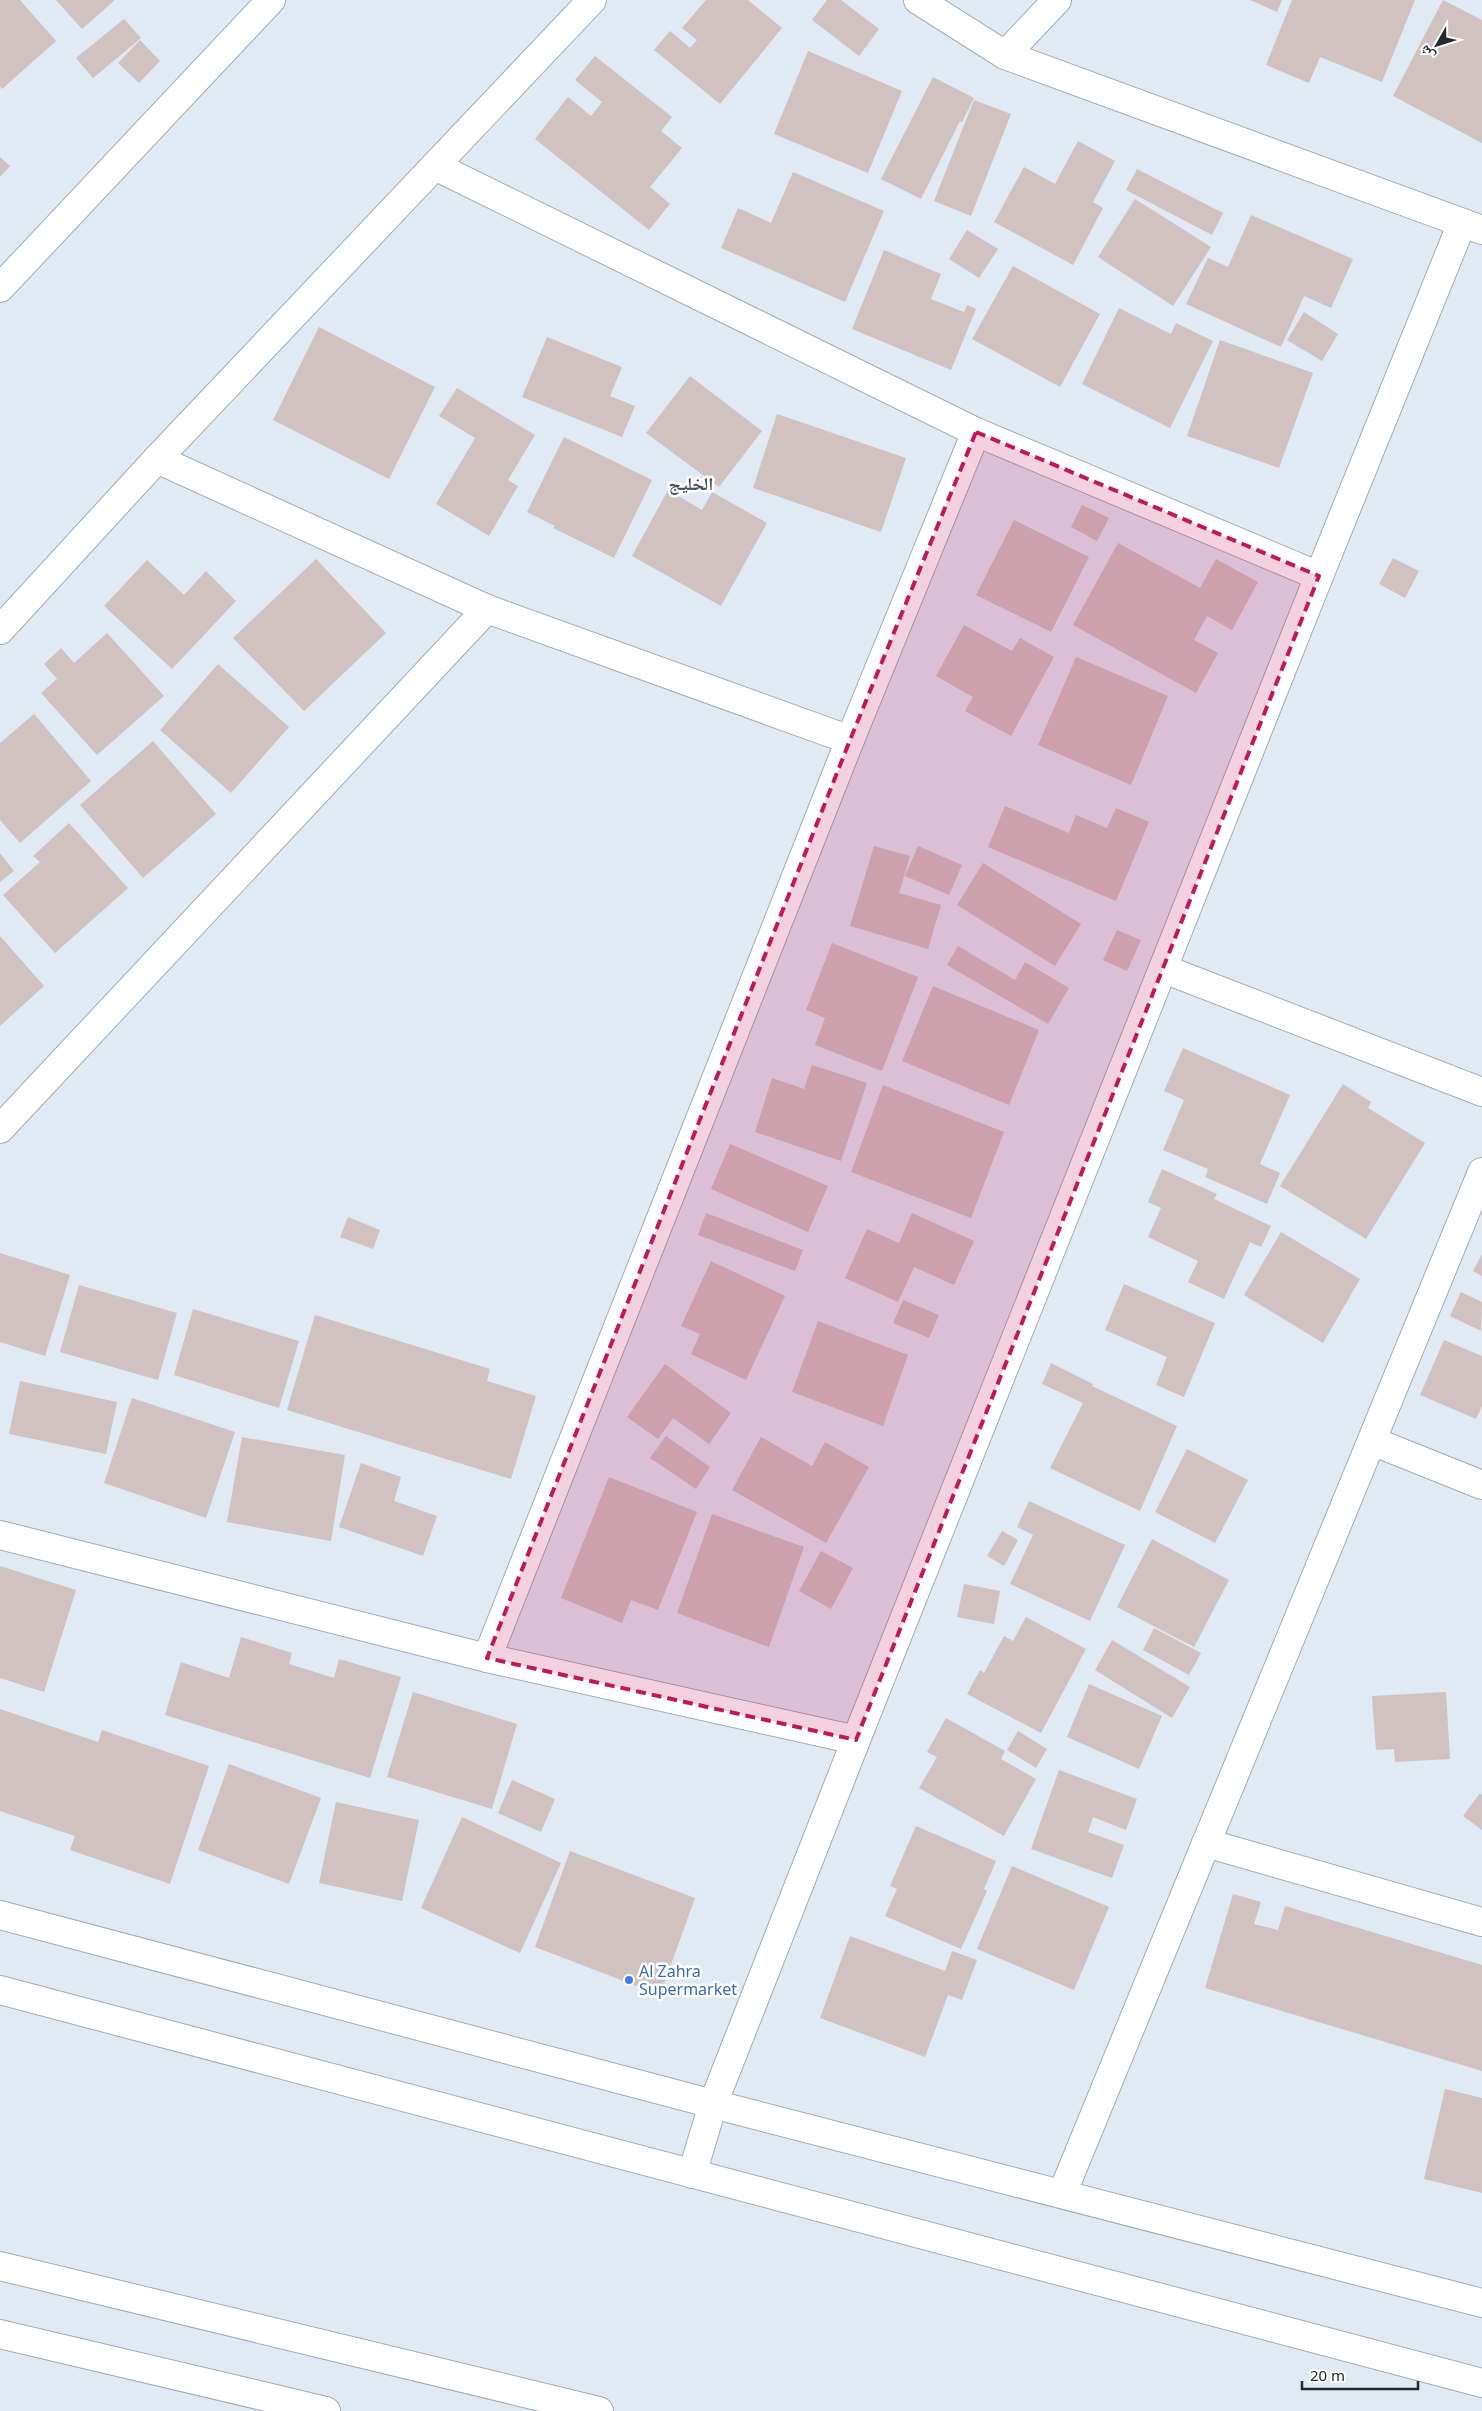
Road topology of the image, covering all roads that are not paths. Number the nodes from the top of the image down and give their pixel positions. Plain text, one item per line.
1 (271, 0) edge
2 (592, 0) edge
3 (918, 0) edge
4 (1056, 0) edge
5 (1005, 56) junction
6 (435, 166) junction
7 (1472, 227) edge
8 (0, 288) edge
9 (976, 432) junction
10 (157, 460) junction
11 (1319, 576) junction
12 (487, 609) junction
13 (0, 630) edge
14 (850, 740) junction
15 (1164, 969) junction
16 (1482, 1092) edge
17 (0, 1129) edge
18 (1482, 1172) edge
19 (1372, 1441) junction
20 (1482, 1485) edge
21 (0, 1535) edge
22 (487, 1658) junction
23 (856, 1740) junction
24 (1206, 1843) junction
25 (0, 1915) edge
26 (1482, 1922) edge
27 (0, 1990) edge
28 (713, 2104) junction
29 (692, 2174) junction
30 (1062, 2194) junction
31 (0, 2266) edge
32 (1482, 2303) edge
33 (0, 2334) edge
34 (1482, 2384) edge
35 (326, 2411) edge
36 (599, 2411) edge

1 - 8 street
2 - 6 street
3 - 5 street
4 - 5 street
5 - 7 street
6 - 9 street
6 - 10 street
7 - 11 street
9 - 11 street
9 - 14 street
10 - 12 street
10 - 13 street
11 - 15 street
12 - 14 street
12 - 17 street
14 - 22 street
15 - 16 street
15 - 23 street
18 - 19 street
19 - 20 street
19 - 24 street
21 - 22 street
22 - 23 street
23 - 28 street
24 - 26 street
24 - 30 street
25 - 28 street
27 - 29 street
28 - 29 street
28 - 30 street
29 - 34 street
30 - 32 street
31 - 36 street
33 - 35 street

